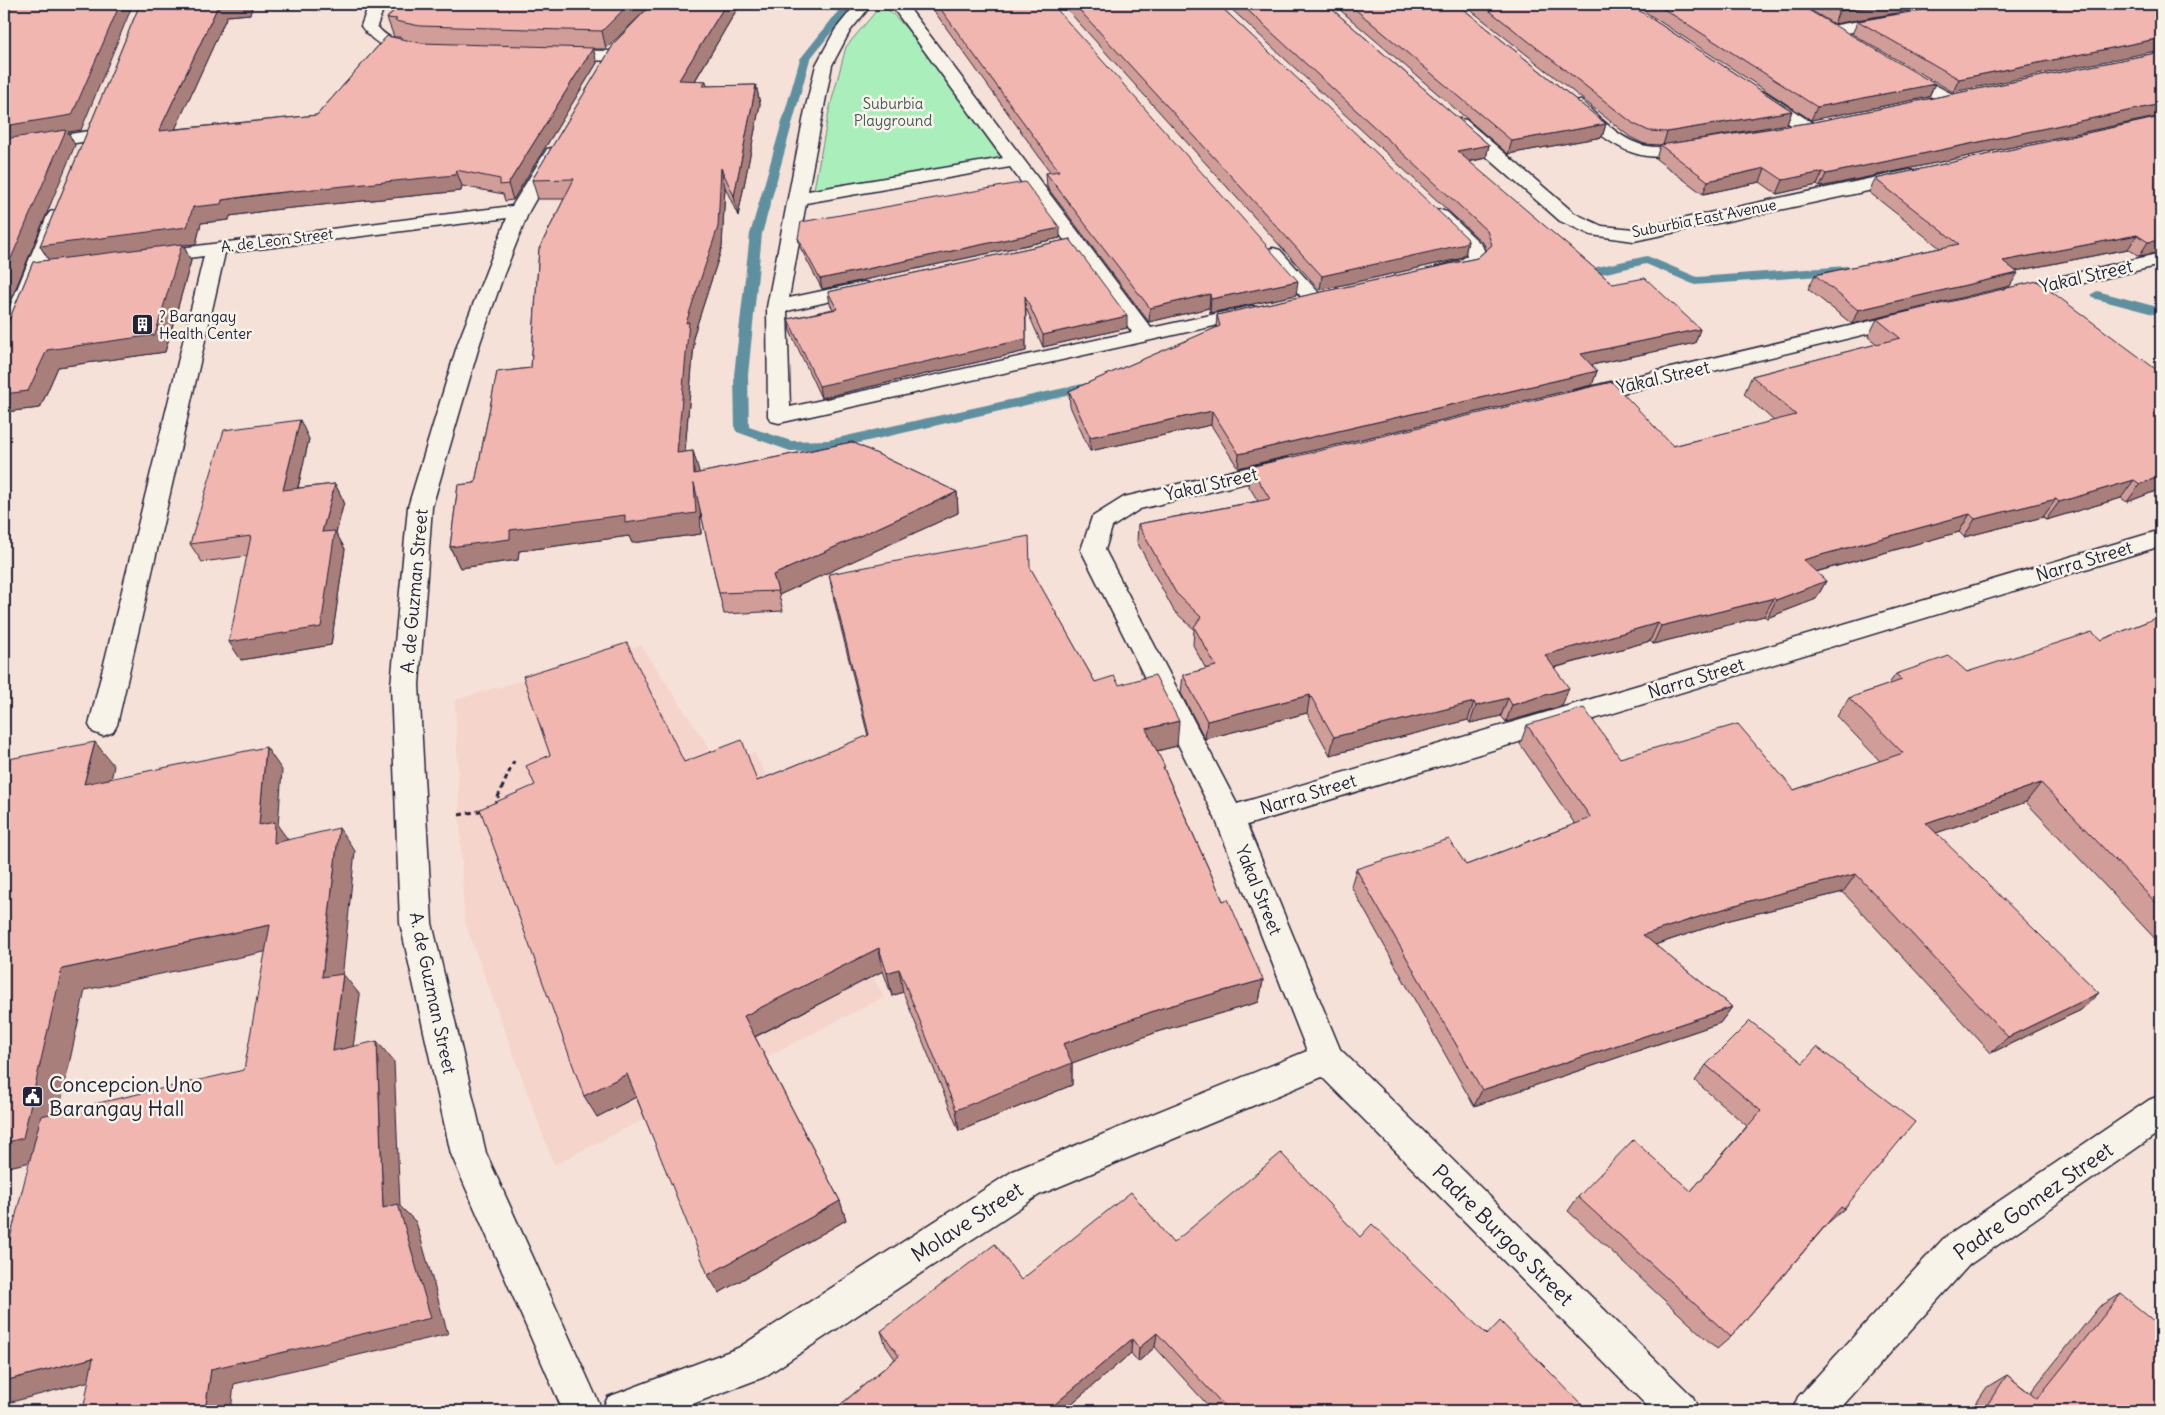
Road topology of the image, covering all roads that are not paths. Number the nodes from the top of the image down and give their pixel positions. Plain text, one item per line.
1 (377, 4) edge
2 (864, 4) edge
3 (898, 4) edge
4 (1907, 17) edge
5 (1816, 22) edge
6 (1831, 31) junction
7 (1856, 46) edge
8 (436, 52) edge
9 (543, 54) edge
10 (1882, 61) edge
11 (602, 73) edge
12 (1742, 85) edge
13 (1563, 95) edge
14 (1969, 96) edge
15 (1950, 100) junction
16 (1921, 106) edge
17 (1448, 114) edge
18 (96, 119) edge
19 (1827, 124) edge
20 (1808, 128) junction
21 (1779, 133) edge
22 (89, 136) junction
23 (564, 136) edge
24 (1712, 144) edge
25 (4, 149) edge
26 (82, 154) edge
27 (1015, 162) junction
28 (1927, 172) edge
29 (796, 199) junction
30 (64, 200) edge
31 (1425, 201) edge
32 (519, 210) junction
33 (1261, 239) edge
34 (216, 248) junction
35 (130, 259) edge
36 (2161, 259) edge
37 (1428, 274) edge
38 (883, 284) edge
39 (1986, 300) edge
40 (777, 307) junction
41 (1928, 314) edge
42 (1145, 335) junction
43 (4, 346) edge
44 (1559, 401) edge
45 (1307, 461) edge
46 (2161, 538) edge
47 (103, 725) dead end
48 (1230, 818) junction
49 (1327, 1059) junction
50 (2160, 1113) edge
51 (583, 1411) edge
52 (622, 1411) edge
53 (1680, 1411) edge
54 (1812, 1411) edge

1 - 8 street
2 - 29 street
3 - 27 street
4 - 6 street
5 - 6 street
6 - 7 street
9 - 11 street
10 - 15 street
12 - 20 street
13 - 24 street
14 - 15 street
15 - 16 street
17 - 28 street, Suburbia East Avenue
18 - 22 street
19 - 20 street
20 - 21 street
22 - 25 street
22 - 26 street
23 - 32 street, A. de Guzman Street
27 - 29 street
27 - 42 street
29 - 40 street
30 - 43 street
31 - 37 street
32 - 34 street, A. de Leon Street
32 - 51 street, A. de Guzman Street
33 - 42 street
34 - 35 street, A. de Leon Street
34 - 47 street
36 - 39 street, Yakal Street
38 - 40 street
40 - 42 street
41 - 44 street, Yakal Street
45 - 48 street, Yakal Street
46 - 48 street, Narra Street
48 - 49 street, Yakal Street
49 - 52 street, Molave Street
49 - 53 street, Padre Burgos Street
50 - 54 street, Padre Gomez Street

